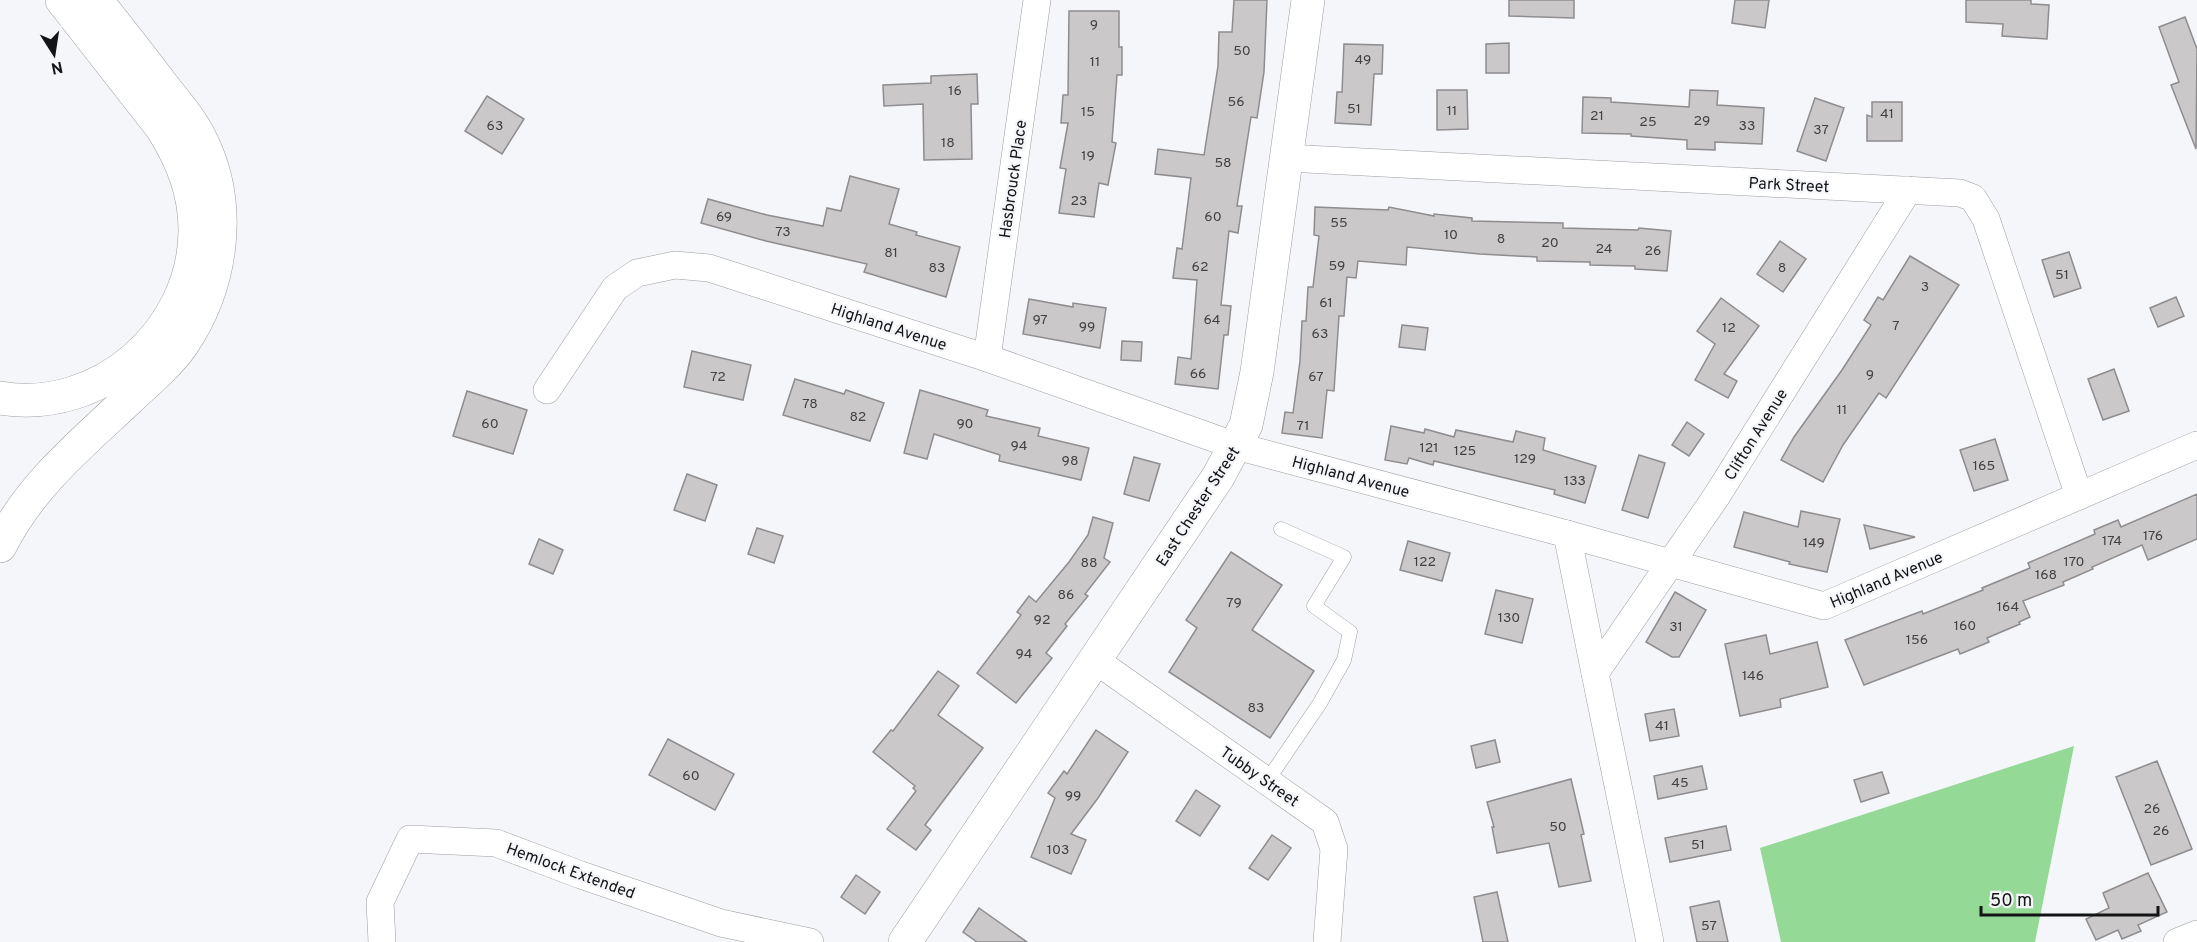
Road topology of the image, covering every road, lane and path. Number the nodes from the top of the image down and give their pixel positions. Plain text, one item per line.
1 (62, 0) edge
2 (96, 0) edge
3 (1037, 0) edge
4 (1308, 0) edge
5 (1287, 158) junction
6 (1908, 190) junction
7 (987, 358) junction
8 (547, 390) dead end
9 (0, 398) edge
10 (2197, 445) edge
11 (1236, 446) junction
12 (2079, 496) junction
13 (1281, 529) dead end
14 (1567, 534) junction
15 (0, 546) edge
16 (1670, 563) junction
17 (1095, 660) junction
18 (1595, 674) junction
19 (1267, 781) junction
20 (2197, 934) edge
21 (382, 942) edge
22 (810, 942) edge
23 (905, 942) edge
24 (1328, 942) edge
25 (1650, 942) edge
26 (2176, 942) edge

1 - 9 main road
2 - 15 main road
3 - 7 street, Hasbrouck Place
4 - 5 main road, East Chester Street
5 - 6 street, Park Street
5 - 11 main road, East Chester Street
6 - 12 street, Park Street
6 - 16 street, Clifton Avenue
7 - 8 street, Highland Avenue
7 - 11 street, Highland Avenue
10 - 12 street, Highland Avenue
11 - 14 street, Highland Avenue
11 - 17 main road, East Chester Street
12 - 16 street, Highland Avenue
13 - 19 lane
14 - 16 street, Highland Avenue
14 - 18 street
16 - 18 street, Clifton Avenue
17 - 19 street, Tubby Street
17 - 23 main road, East Chester Street
18 - 25 street
19 - 24 street, Tubby Street
20 - 26 street
21 - 22 street, Hemlock Extended

